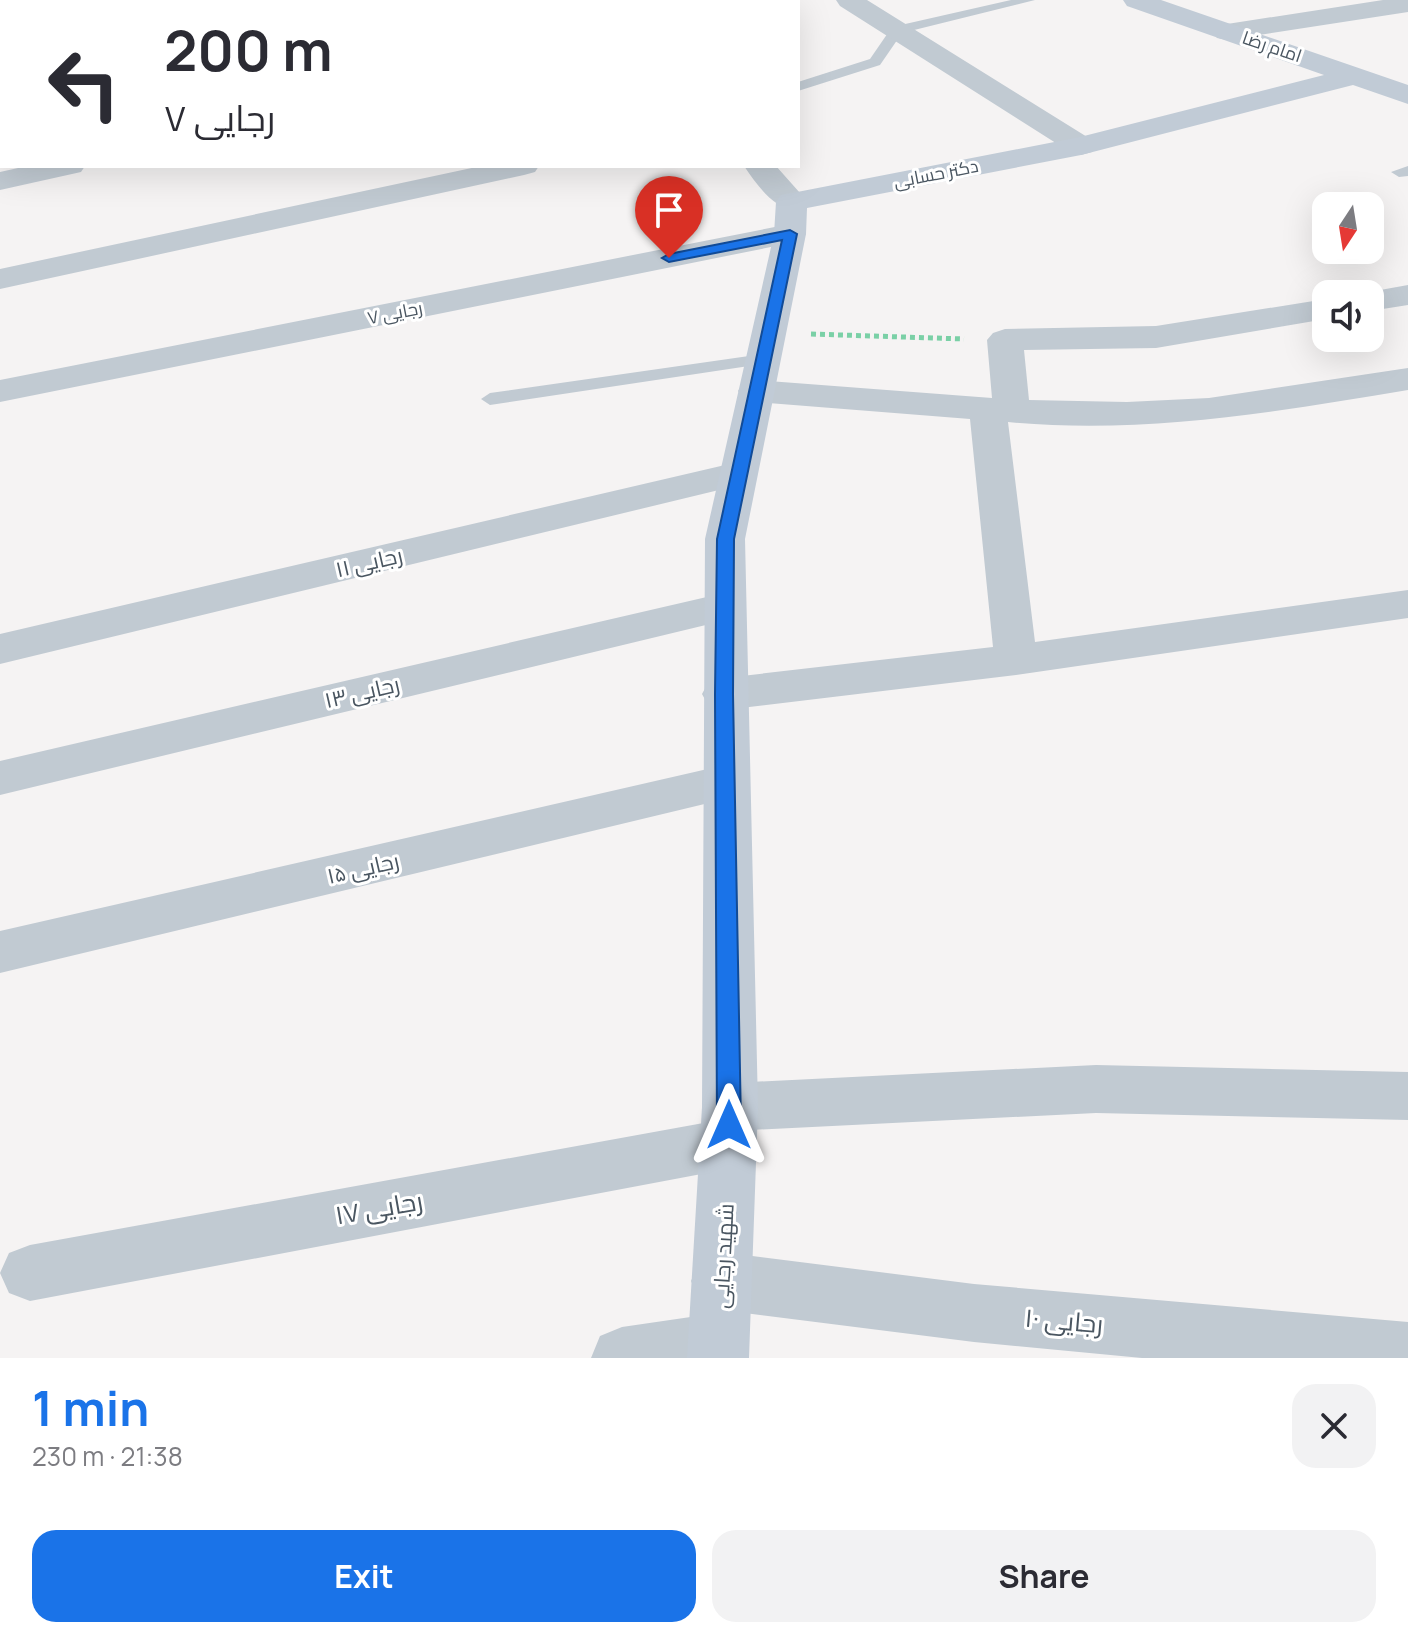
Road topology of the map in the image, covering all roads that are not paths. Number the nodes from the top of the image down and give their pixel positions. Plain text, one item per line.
1 (849, 0) edge
2 (1028, 0) edge
3 (1136, 0) edge
4 (1408, 4) edge
5 (897, 30) junction
6 (1227, 32) junction
7 (1355, 76) junction
8 (800, 86) edge
9 (1408, 95) edge
10 (1081, 146) junction
11 (61, 168) edge
12 (515, 168) edge
13 (760, 168) edge
14 (0, 181) edge
15 (791, 218) junction
16 (0, 279) edge
17 (1408, 295) edge
18 (1384, 299) edge
19 (1312, 311) edge
20 (763, 361) junction
21 (1408, 379) edge
22 (0, 391) edge
23 (490, 399) dead end
24 (1000, 412) junction
25 (738, 474) junction
26 (1408, 604) edge
27 (724, 607) junction
28 (0, 649) edge
29 (1016, 660) junction
30 (724, 694) junction
31 (0, 778) edge
32 (725, 783) junction
33 (0, 952) edge
34 (1408, 1096) edge
35 (729, 1125) junction
36 (30, 1273) dead end
37 (721, 1281) junction
38 (718, 1351) edge
39 (1408, 1352) edge
40 (622, 1358) edge

1 - 5 street
2 - 5 lane
3 - 6 street, امام رضا
4 - 6 street
5 - 8 lane
5 - 10 street
6 - 7 street, امام رضا
7 - 9 street, امام رضا
7 - 10 street, دکتر حسابی
10 - 15 street, دکتر حسابی
11 - 14 street
12 - 16 street
13 - 15 street
15 - 20 street, شهید رجایی
15 - 22 street, رجایی ۷
17 - 18 street
19 - 24 street
20 - 23 lane
20 - 24 street
20 - 25 street, شهید رجایی
21 - 24 street
24 - 29 street
25 - 27 street, شهید رجایی
25 - 28 street, رجایی ۱۱
26 - 29 street
27 - 30 street, شهید رجایی
27 - 31 street, رجایی ۱۳
29 - 30 street
30 - 32 street, شهید رجایی
32 - 33 street, رجایی ۱۵
32 - 35 street, شهید رجایی
34 - 35 street, رجایی ۱۷
35 - 36 street, رجایی ۱۷
35 - 37 street, شهید رجایی
37 - 38 street, شهید رجایی
37 - 39 street, رجایی ۱۰
38 - 40 street

